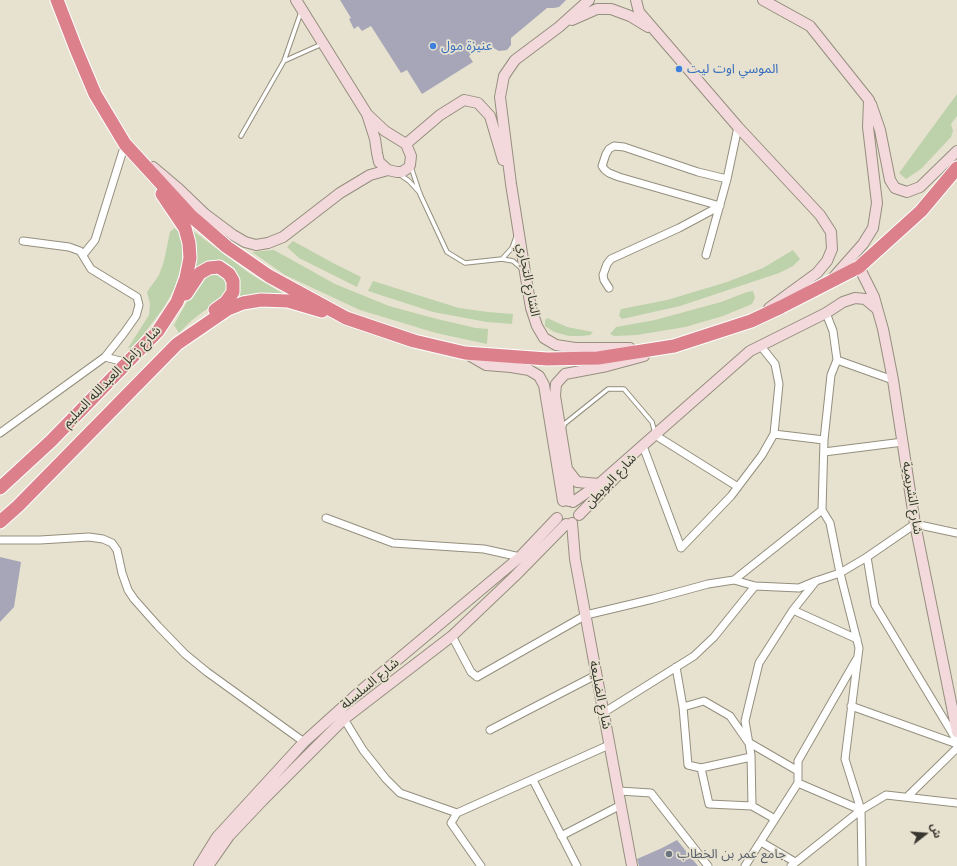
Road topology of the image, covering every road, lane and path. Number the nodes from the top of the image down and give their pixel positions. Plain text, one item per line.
1 (58, 0) edge
2 (296, 0) edge
3 (589, 0) edge
4 (636, 0) edge
5 (763, 0) edge
6 (302, 9) junction
7 (560, 27) junction
8 (658, 34) junction
9 (323, 43) junction
10 (284, 60) junction
11 (869, 100) junction
12 (367, 114) junction
13 (738, 127) junction
14 (241, 136) dead end
15 (125, 144) junction
16 (406, 144) junction
17 (957, 151) edge
18 (410, 165) junction
19 (957, 168) edge
20 (393, 171) junction
21 (727, 179) junction
22 (511, 184) junction
23 (420, 194) junction
24 (720, 206) junction
25 (518, 229) junction
26 (23, 241) dead end
27 (83, 255) junction
28 (706, 255) dead end
29 (502, 259) junction
30 (859, 267) junction
31 (525, 272) junction
32 (829, 282) junction
33 (609, 288) dead end
34 (878, 309) junction
35 (826, 312) junction
36 (346, 318) junction
37 (751, 321) junction
38 (158, 331) junction
39 (177, 344) junction
40 (760, 345) junction
41 (674, 346) junction
42 (465, 353) junction
43 (105, 357) junction
44 (837, 360) junction
45 (128, 363) junction
46 (893, 380) junction
47 (0, 433) edge
48 (774, 434) junction
49 (655, 435) junction
50 (824, 440) junction
51 (903, 442) junction
52 (643, 446) junction
53 (824, 452) junction
54 (566, 464) junction
55 (599, 484) junction
56 (738, 487) junction
57 (0, 488) edge
58 (568, 501) junction
59 (822, 510) junction
60 (579, 515) junction
61 (326, 518) dead end
62 (557, 518) junction
63 (0, 522) edge
64 (569, 524) junction
65 (915, 524) junction
66 (957, 533) edge
67 (0, 540) edge
68 (520, 557) junction
69 (867, 557) junction
70 (840, 573) junction
71 (734, 580) junction
72 (816, 581) junction
73 (755, 586) junction
74 (793, 610) junction
75 (586, 615) junction
76 (452, 636) junction
77 (857, 639) junction
78 (858, 657) junction
79 (676, 667) junction
80 (596, 676) junction
81 (852, 706) junction
82 (683, 707) junction
83 (604, 713) junction
84 (344, 719) junction
85 (490, 730) dead end
86 (957, 732) edge
87 (957, 741) edge
88 (304, 742) junction
89 (748, 742) junction
90 (957, 744) edge
91 (609, 745) junction
92 (957, 748) edge
93 (751, 758) junction
94 (701, 768) junction
95 (798, 772) junction
96 (533, 780) junction
97 (798, 783) junction
98 (619, 791) junction
99 (907, 797) junction
100 (957, 803) edge
101 (621, 805) junction
102 (752, 806) junction
103 (861, 810) junction
104 (456, 813) junction
105 (775, 819) junction
106 (561, 836) junction
107 (761, 842) junction
108 (793, 864) edge
109 (199, 866) edge
110 (208, 866) edge
111 (481, 866) edge
112 (577, 866) edge
113 (632, 866) edge
114 (708, 866) edge
115 (745, 866) edge
116 (862, 866) edge

1 - 15 highway
2 - 6 street
3 - 7 street
4 - 8 street
5 - 11 street
6 - 9 street
6 - 10 lane
7 - 8 street
7 - 22 street
8 - 13 street
9 - 10 lane
9 - 12 street
10 - 14 lane
11 - 17 street
11 - 32 street
12 - 16 street
12 - 20 street
13 - 21 street
13 - 37 street
15 - 20 street
15 - 27 street
15 - 36 highway
15 - 38 highway, شارع زامل العبدالله السليم
16 - 18 street
16 - 22 street
18 - 20 street
18 - 23 lane
19 - 30 highway
20 - 23 lane
21 - 24 street
21 - 24 street
22 - 25 street, الشارع التجاري
23 - 29 lane
24 - 28 street
24 - 33 street
25 - 29 lane
25 - 31 street, الشارع التجاري
26 - 27 street
27 - 43 street
29 - 31 lane
30 - 32 highway
30 - 34 street, شارع الشريمية
31 - 41 street, الشارع التجاري
32 - 37 highway
34 - 35 street
34 - 46 street, شارع الشريمية
35 - 40 street
35 - 44 street
36 - 39 highway, شارع زامل العبدالله السليم
36 - 42 highway
37 - 41 highway
38 - 39 highway
38 - 45 highway, شارع زامل العبدالله السليم
39 - 63 highway, شارع زامل العبدالله السليم
40 - 48 street
40 - 49 street
41 - 42 highway
41 - 54 street
42 - 58 street
43 - 45 street
43 - 47 street
44 - 46 street
44 - 50 street
45 - 57 highway, شارع زامل العبدالله السليم
46 - 51 street, شارع الشريمية
48 - 50 street
48 - 56 street
49 - 52 street
49 - 54 lane
49 - 56 street
50 - 53 street
51 - 53 street
51 - 65 street, شارع الشريمية
52 - 55 street
52 - 56 street
52 - 60 street, شارع البويطن
53 - 59 street
54 - 55 street
54 - 58 street
55 - 58 street
58 - 60 street
58 - 62 street
59 - 70 street
59 - 71 street
60 - 64 street
61 - 68 street
62 - 64 street
62 - 68 street, شارع السلسلة
64 - 75 street, شارع الضليعة
64 - 76 street, شارع السلسلة
65 - 66 street
65 - 69 street
65 - 86 street, شارع الشريمية
67 - 88 street
68 - 88 street, شارع السلسلة
69 - 70 street
69 - 87 street
70 - 72 street
70 - 77 street
71 - 73 street
71 - 75 street
72 - 73 street
72 - 74 street
73 - 79 street
74 - 77 street
74 - 89 street
75 - 76 street
75 - 80 street, شارع الضليعة
76 - 84 street, شارع السلسلة
77 - 78 street
78 - 81 street
78 - 95 street
79 - 82 street
79 - 83 street
80 - 83 street, شارع الضليعة
80 - 85 street
81 - 90 street
81 - 103 street
82 - 89 street
82 - 94 street
83 - 91 street, شارع الضليعة
84 - 104 street
84 - 110 street, شارع السلسلة
88 - 109 street, شارع السلسلة
89 - 93 street
89 - 95 street
91 - 96 street
91 - 98 street, شارع الضليعة
92 - 99 street
93 - 94 street
93 - 102 street
94 - 102 street
95 - 97 street
96 - 104 street
96 - 106 street
97 - 103 street
97 - 105 street
98 - 101 street, شارع الضليعة
98 - 114 street
99 - 100 street
99 - 103 street
101 - 106 street
101 - 113 street, شارع الضليعة
102 - 105 street
103 - 108 street
103 - 116 street
104 - 111 street
105 - 107 street
106 - 112 street
107 - 108 street
107 - 115 street

